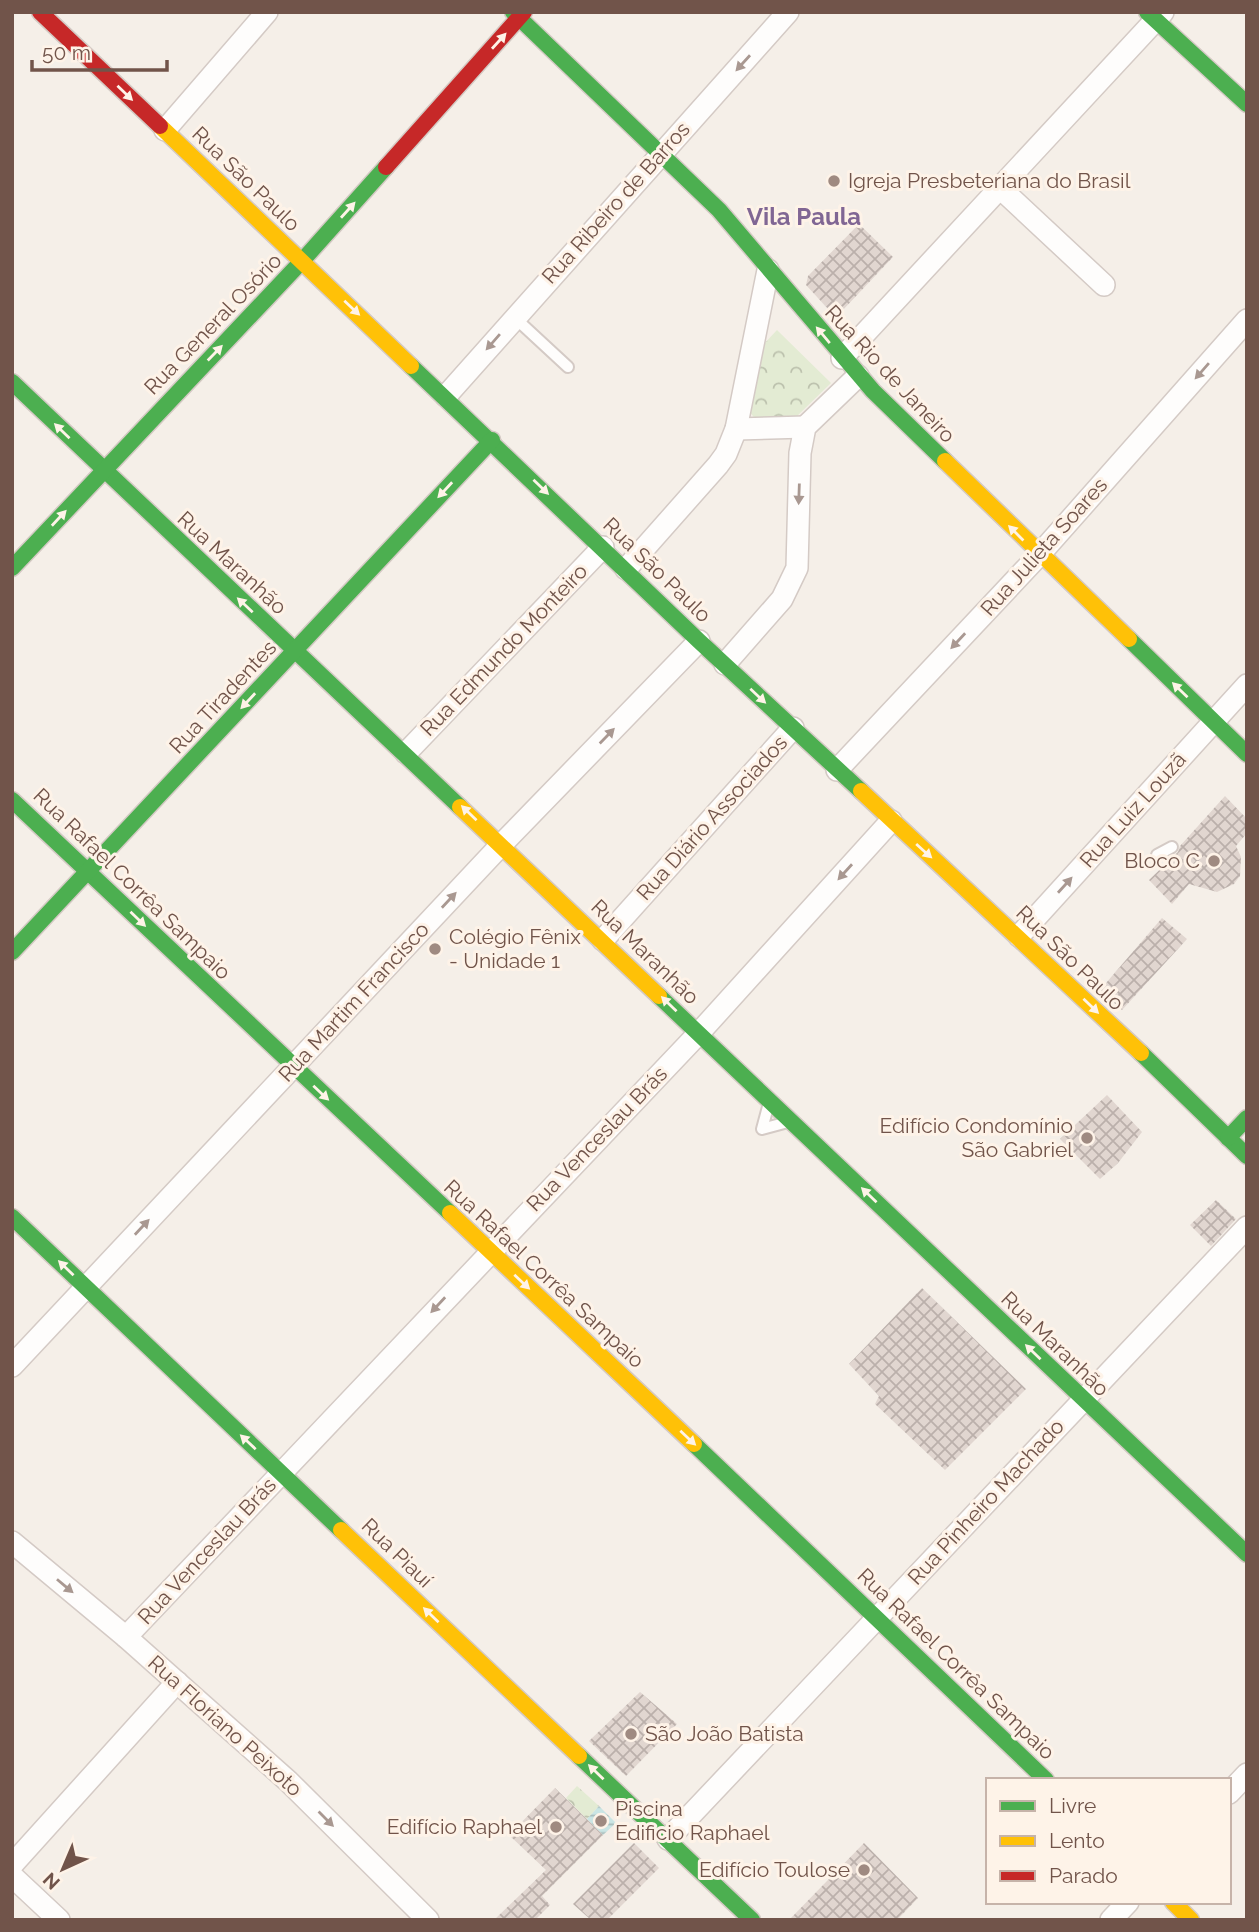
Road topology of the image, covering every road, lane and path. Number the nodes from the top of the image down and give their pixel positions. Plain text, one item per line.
1 (40, 12) edge
2 (267, 12) edge
3 (788, 12) edge
4 (519, 14) edge
5 (1155, 15) edge
6 (1247, 104) edge
7 (165, 130) junction
8 (662, 152) junction
9 (998, 186) junction
10 (302, 261) junction
11 (768, 270) junction
12 (1104, 285) dead end
13 (514, 317) junction
14 (1247, 320) edge
15 (842, 358) junction
16 (568, 367) dead end
17 (858, 376) junction
18 (12, 382) edge
19 (446, 396) junction
20 (805, 427) junction
21 (736, 429) junction
22 (492, 440) junction
23 (103, 470) junction
24 (603, 547) junction
25 (1039, 555) junction
26 (12, 568) edge
27 (626, 569) junction
28 (699, 641) junction
29 (294, 652) junction
30 (725, 664) junction
31 (1247, 685) edge
32 (1212, 721) junction
33 (793, 728) junction
34 (406, 753) junction
35 (1247, 754) edge
36 (837, 770) junction
37 (12, 800) edge
38 (891, 821) junction
39 (501, 845) junction
40 (1172, 847) dead end
41 (1157, 855) dead end
42 (89, 872) junction
43 (1019, 936) junction
44 (603, 940) junction
45 (12, 952) edge
46 (699, 1033) junction
47 (293, 1066) junction
48 (770, 1101) junction
49 (1247, 1118) edge
50 (791, 1121) junction
51 (1228, 1138) junction
52 (1247, 1156) edge
53 (12, 1217) edge
54 (1247, 1227) edge
55 (489, 1251) junction
56 (85, 1287) junction
57 (12, 1367) edge
58 (1083, 1400) junction
59 (281, 1472) junction
60 (12, 1542) edge
61 (1247, 1554) edge
62 (878, 1617) junction
63 (126, 1637) junction
64 (177, 1682) junction
65 (1247, 1774) edge
66 (1044, 1778) edge
67 (1231, 1791) edge
68 (667, 1839) junction
69 (12, 1865) edge
70 (12, 1876) edge
71 (1126, 1904) edge
72 (1175, 1904) edge
73 (60, 1920) edge
74 (428, 1920) edge
75 (752, 1920) edge
76 (1111, 1920) edge
77 (1191, 1920) edge

1 -> 7 street, Rua São Paulo
2 - 7 street
3 -> 8 street, Rua Ribeiro de Barros
4 - 8 street, Rua Rio de Janeiro
10 -> 4 street, Rua General Osório
5 - 6 street
5 - 9 street
7 - 10 street, Rua São Paulo
8 - 11 street, Rua Rio de Janeiro
8 - 13 street, Rua Ribeiro de Barros
9 - 12 street
9 - 15 street
10 -> 19 street, Rua São Paulo
23 -> 10 street, Rua General Osório
15 -> 11 street, Rua Rio de Janeiro
11 - 21 street
13 - 16 lane
13 -> 19 street, Rua Ribeiro de Barros
14 -> 25 street, Rua Julieta Soares
15 - 17 street, Rua Rio de Janeiro
17 - 20 street
25 -> 17 street, Rua Rio de Janeiro
23 -> 18 street, Rua Maranhão
19 - 22 street, Rua São Paulo
20 - 21 street
20 -> 30 street
21 - 27 street
22 -> 24 street, Rua São Paulo
22 -> 29 street, Rua Tiradentes
26 -> 23 street, Rua General Osório
29 -> 23 street, Rua Maranhão
24 - 27 street, Rua São Paulo
24 - 34 street, Rua Edmundo Monteiro
32 -> 25 street, Rua Rio de Janeiro
25 -> 36 street, Rua Julieta Soares
27 - 28 street, Rua São Paulo
28 - 30 street, Rua São Paulo
39 -> 28 street, Rua Martim Francisco
29 - 34 street, Rua Maranhão
29 -> 42 street, Rua Tiradentes
30 -> 33 street, Rua São Paulo
31 - 32 street, Rua Luiz Louzã
32 - 35 street, Rua Rio de Janeiro
43 -> 32 street, Rua Luiz Louzã
33 - 36 street, Rua São Paulo
33 - 44 street, Rua Diário Associados
39 -> 34 street, Rua Maranhão
36 - 38 street, Rua São Paulo
37 - 42 street, Rua Rafael Corrêa Sampaio
38 -> 43 street, Rua São Paulo
38 -> 46 street, Rua Venceslau Brás
39 - 44 street, Rua Maranhão
47 -> 39 street, Rua Martim Francisco
40 - 41 lane
42 - 45 street, Rua Tiradentes
42 -> 47 street, Rua Rafael Corrêa Sampaio
43 -> 51 street, Rua São Paulo
46 -> 44 street, Rua Maranhão
46 - 48 street, Rua Maranhão
46 - 55 street, Rua Venceslau Brás
47 -> 55 street, Rua Rafael Corrêa Sampaio
56 -> 47 street, Rua Martim Francisco
48 - 50 street, Rua Maranhão
48 - 50 lane
49 - 51 street
58 -> 50 street, Rua Maranhão
51 - 52 street, Rua São Paulo
56 -> 53 street, Rua Piauí
54 - 58 street, Rua Pinheiro Machado
55 -> 59 street, Rua Venceslau Brás
55 -> 62 street, Rua Rafael Corrêa Sampaio
56 - 57 street, Rua Martim Francisco
59 -> 56 street, Rua Piauí
58 - 61 street, Rua Maranhão
58 - 62 street, Rua Pinheiro Machado
59 - 63 street, Rua Venceslau Brás
68 -> 59 street, Rua Piauí
60 -> 63 street, Rua Floriano Peixoto
62 - 66 street, Rua Rafael Corrêa Sampaio
62 - 68 street, Rua Pinheiro Machado
63 - 64 street, Rua Floriano Peixoto
64 - 69 street
64 -> 74 street, Rua Floriano Peixoto
65 - 67 street
68 - 75 street, Rua Piauí
70 - 73 street
71 - 76 street
72 - 77 street

